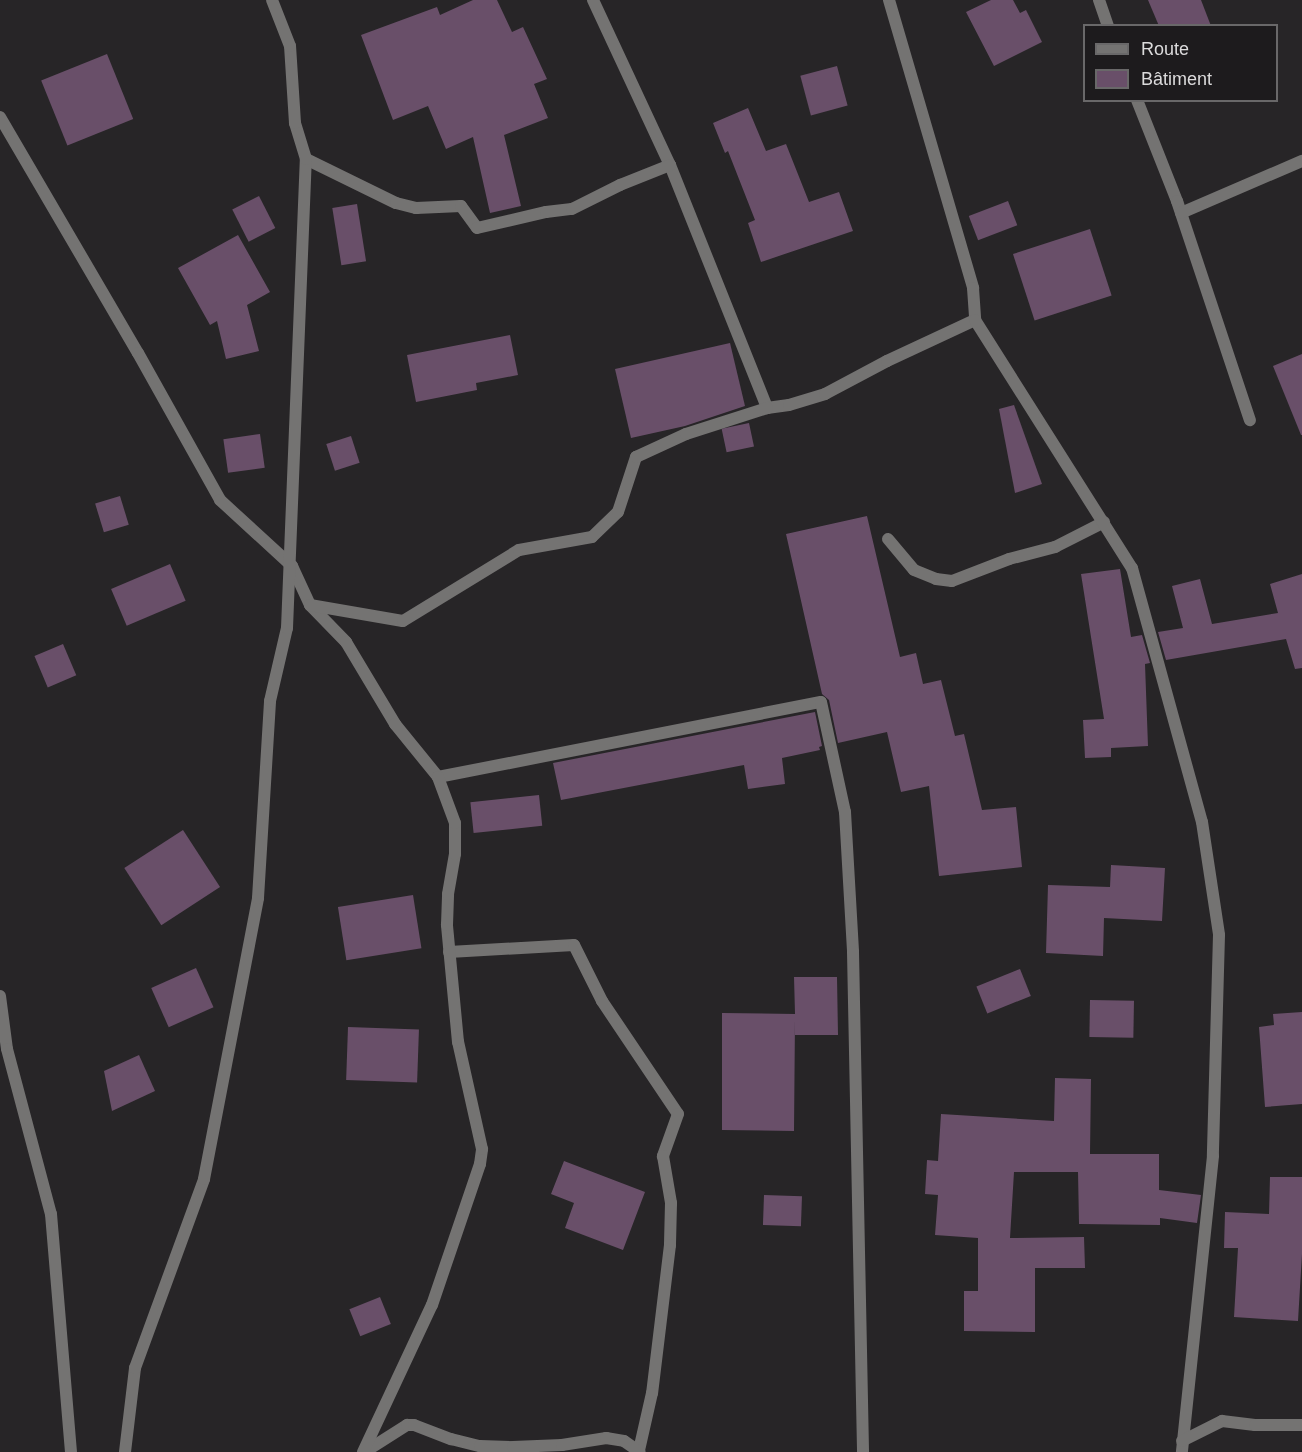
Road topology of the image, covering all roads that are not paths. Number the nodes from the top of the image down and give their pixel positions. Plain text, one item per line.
1 (272, 0) edge
2 (593, 0) edge
3 (889, 0) edge
4 (1099, 0) edge
5 (1107, 24) edge
6 (1138, 102) edge
7 (0, 117) edge
8 (306, 159) junction
9 (1302, 161) edge
10 (670, 165) junction
11 (1181, 213) junction
12 (975, 320) junction
13 (767, 408) junction
14 (1250, 420) dead end
15 (1104, 522) junction
16 (888, 539) dead end
17 (292, 567) junction
18 (310, 606) junction
19 (438, 777) junction
20 (449, 952) junction
21 (0, 996) edge
22 (1302, 1425) edge
23 (1182, 1447) edge
24 (640, 1451) edge
25 (71, 1452) edge
26 (125, 1452) edge
27 (364, 1452) edge
28 (863, 1452) edge

1 - 8 street
2 - 10 street
3 - 12 street
4 - 5 street
6 - 11 street
7 - 17 street
8 - 10 street
8 - 17 street
9 - 11 street
10 - 13 street
11 - 14 street
12 - 13 street
12 - 15 street
13 - 18 street
15 - 16 street
15 - 23 street
17 - 18 street
17 - 26 street
18 - 19 street
19 - 20 street
19 - 28 street
20 - 24 street
20 - 27 street
21 - 25 street
22 - 23 street
24 - 27 street

